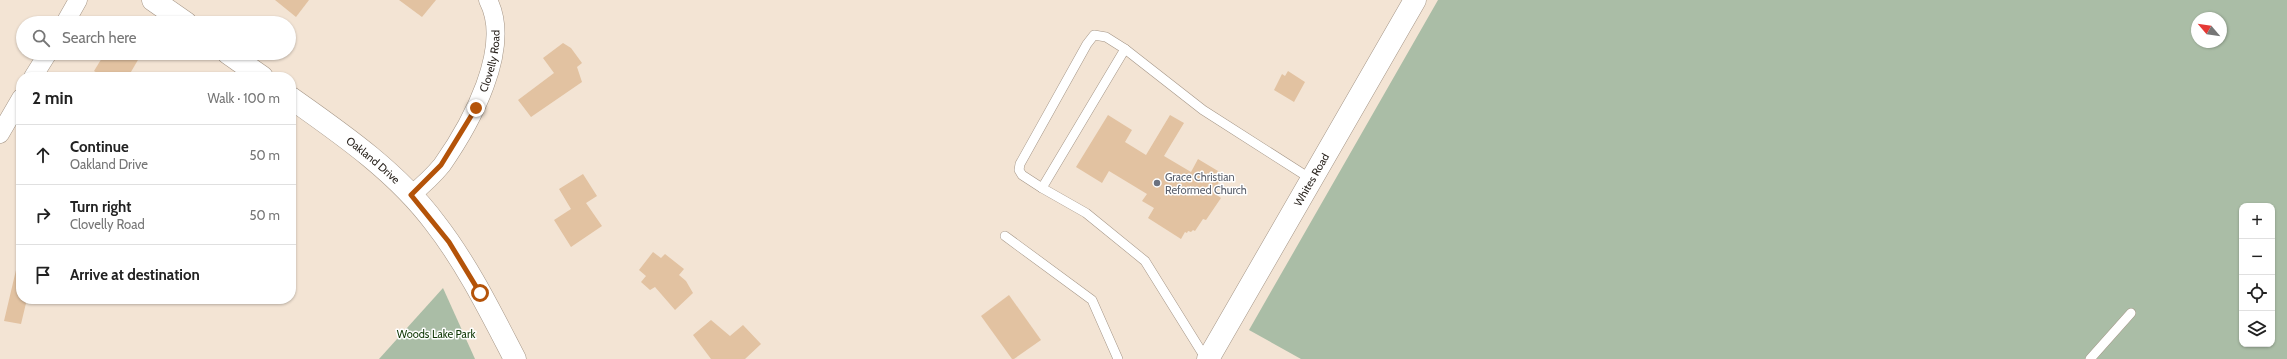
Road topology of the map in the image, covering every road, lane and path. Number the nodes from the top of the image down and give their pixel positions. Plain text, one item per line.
1 (78, 0) edge
2 (153, 0) edge
3 (488, 0) edge
4 (1414, 0) edge
5 (69, 16) edge
6 (176, 16) edge
7 (1125, 49) junction
8 (44, 60) edge
9 (238, 60) edge
10 (37, 72) edge
11 (255, 72) edge
12 (296, 102) edge
13 (16, 107) edge
14 (0, 134) edge
15 (1311, 179) junction
16 (1042, 188) junction
17 (411, 195) junction
18 (1005, 236) dead end
19 (2131, 313) dead end
20 (515, 359) edge
21 (1118, 359) edge
22 (1207, 359) edge
23 (2090, 359) edge

1 - 5 street
2 - 6 main road
3 - 17 street, Clovelly Road
4 - 15 main road, Whites Road
7 - 15 lane
7 - 16 lane
7 - 16 lane
8 - 10 street
9 - 11 main road
12 - 17 main road, Oakland Drive
13 - 14 street
15 - 22 main road, Whites Road
16 - 22 lane
17 - 20 main road, Oakland Drive
18 - 21 lane
19 - 23 lane

